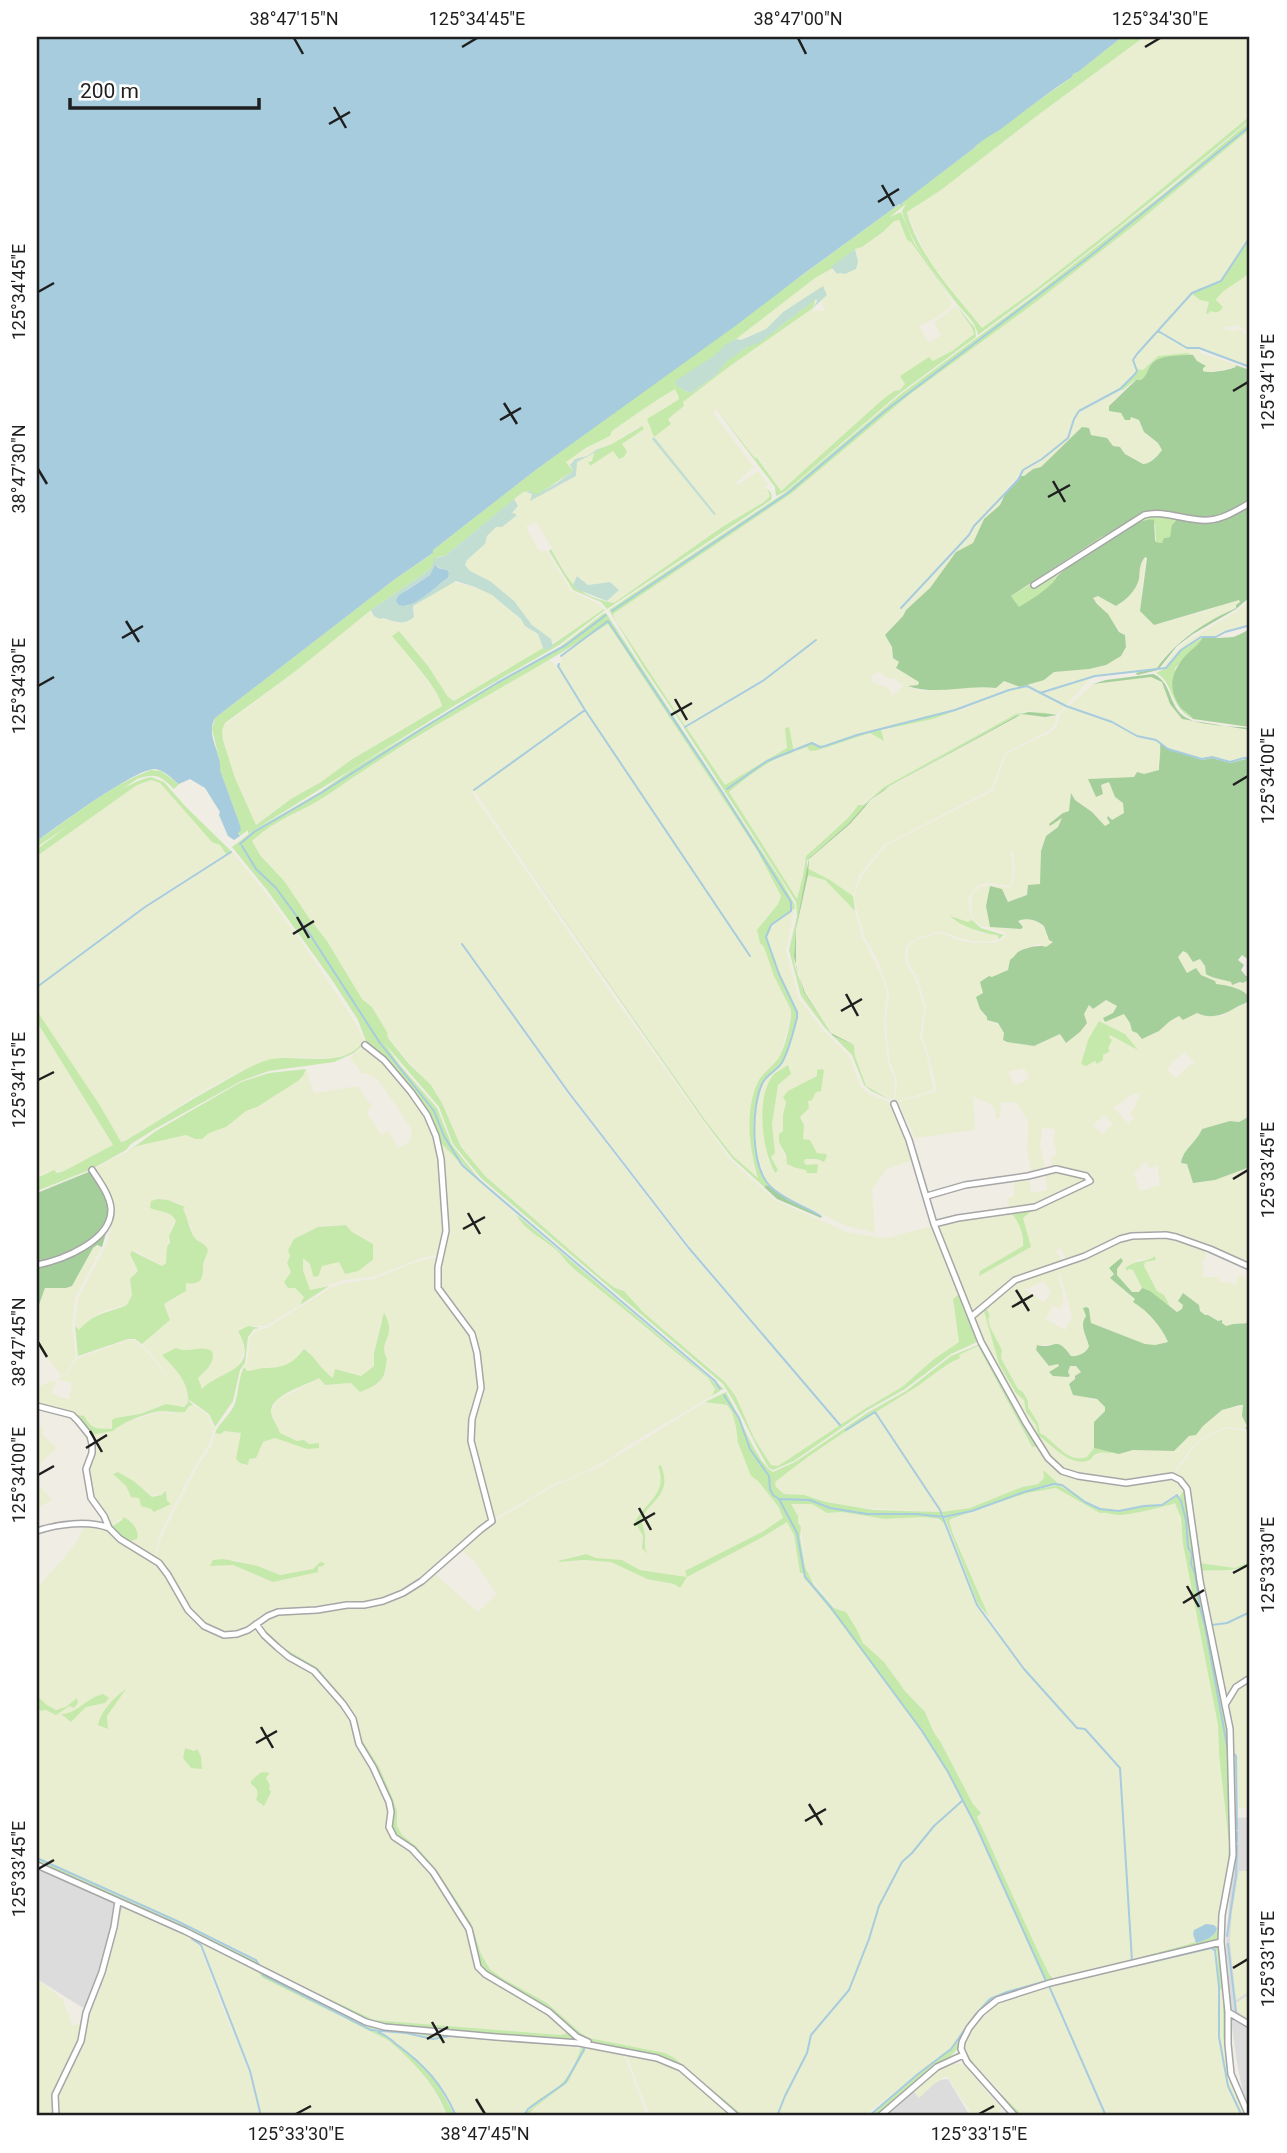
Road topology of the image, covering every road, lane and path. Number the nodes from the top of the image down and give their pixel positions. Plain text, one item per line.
1 (1250, 503) edge
2 (1034, 585) dead end
3 (365, 1045) dead end
4 (894, 1104) dead end
5 (92, 1170) dead end
6 (927, 1196) junction
7 (934, 1224) junction
8 (37, 1265) edge
9 (1250, 1267) edge
10 (971, 1317) junction
11 (37, 1406) edge
12 (109, 1528) junction
13 (37, 1531) edge
14 (256, 1624) junction
15 (1250, 1678) edge
16 (1225, 1705) junction
17 (37, 1865) edge
18 (118, 1901) junction
19 (1221, 1942) junction
20 (1228, 2012) junction
21 (1250, 2025) edge
22 (597, 2046) junction
23 (963, 2055) junction
24 (56, 2116) edge
25 (736, 2116) edge
26 (880, 2116) edge
27 (1016, 2116) edge
28 (1249, 2116) edge

1 - 2 street
3 - 14 street
4 - 6 street
5 - 8 street
6 - 7 street
6 - 7 street
7 - 10 street
9 - 10 street
10 - 16 street
11 - 12 street
12 - 13 street
12 - 14 street
14 - 22 street
15 - 16 street
16 - 19 street
17 - 18 street
18 - 22 street
18 - 24 street
19 - 20 street
19 - 23 street
20 - 21 street
20 - 28 street
22 - 25 street
23 - 26 street
23 - 27 street

